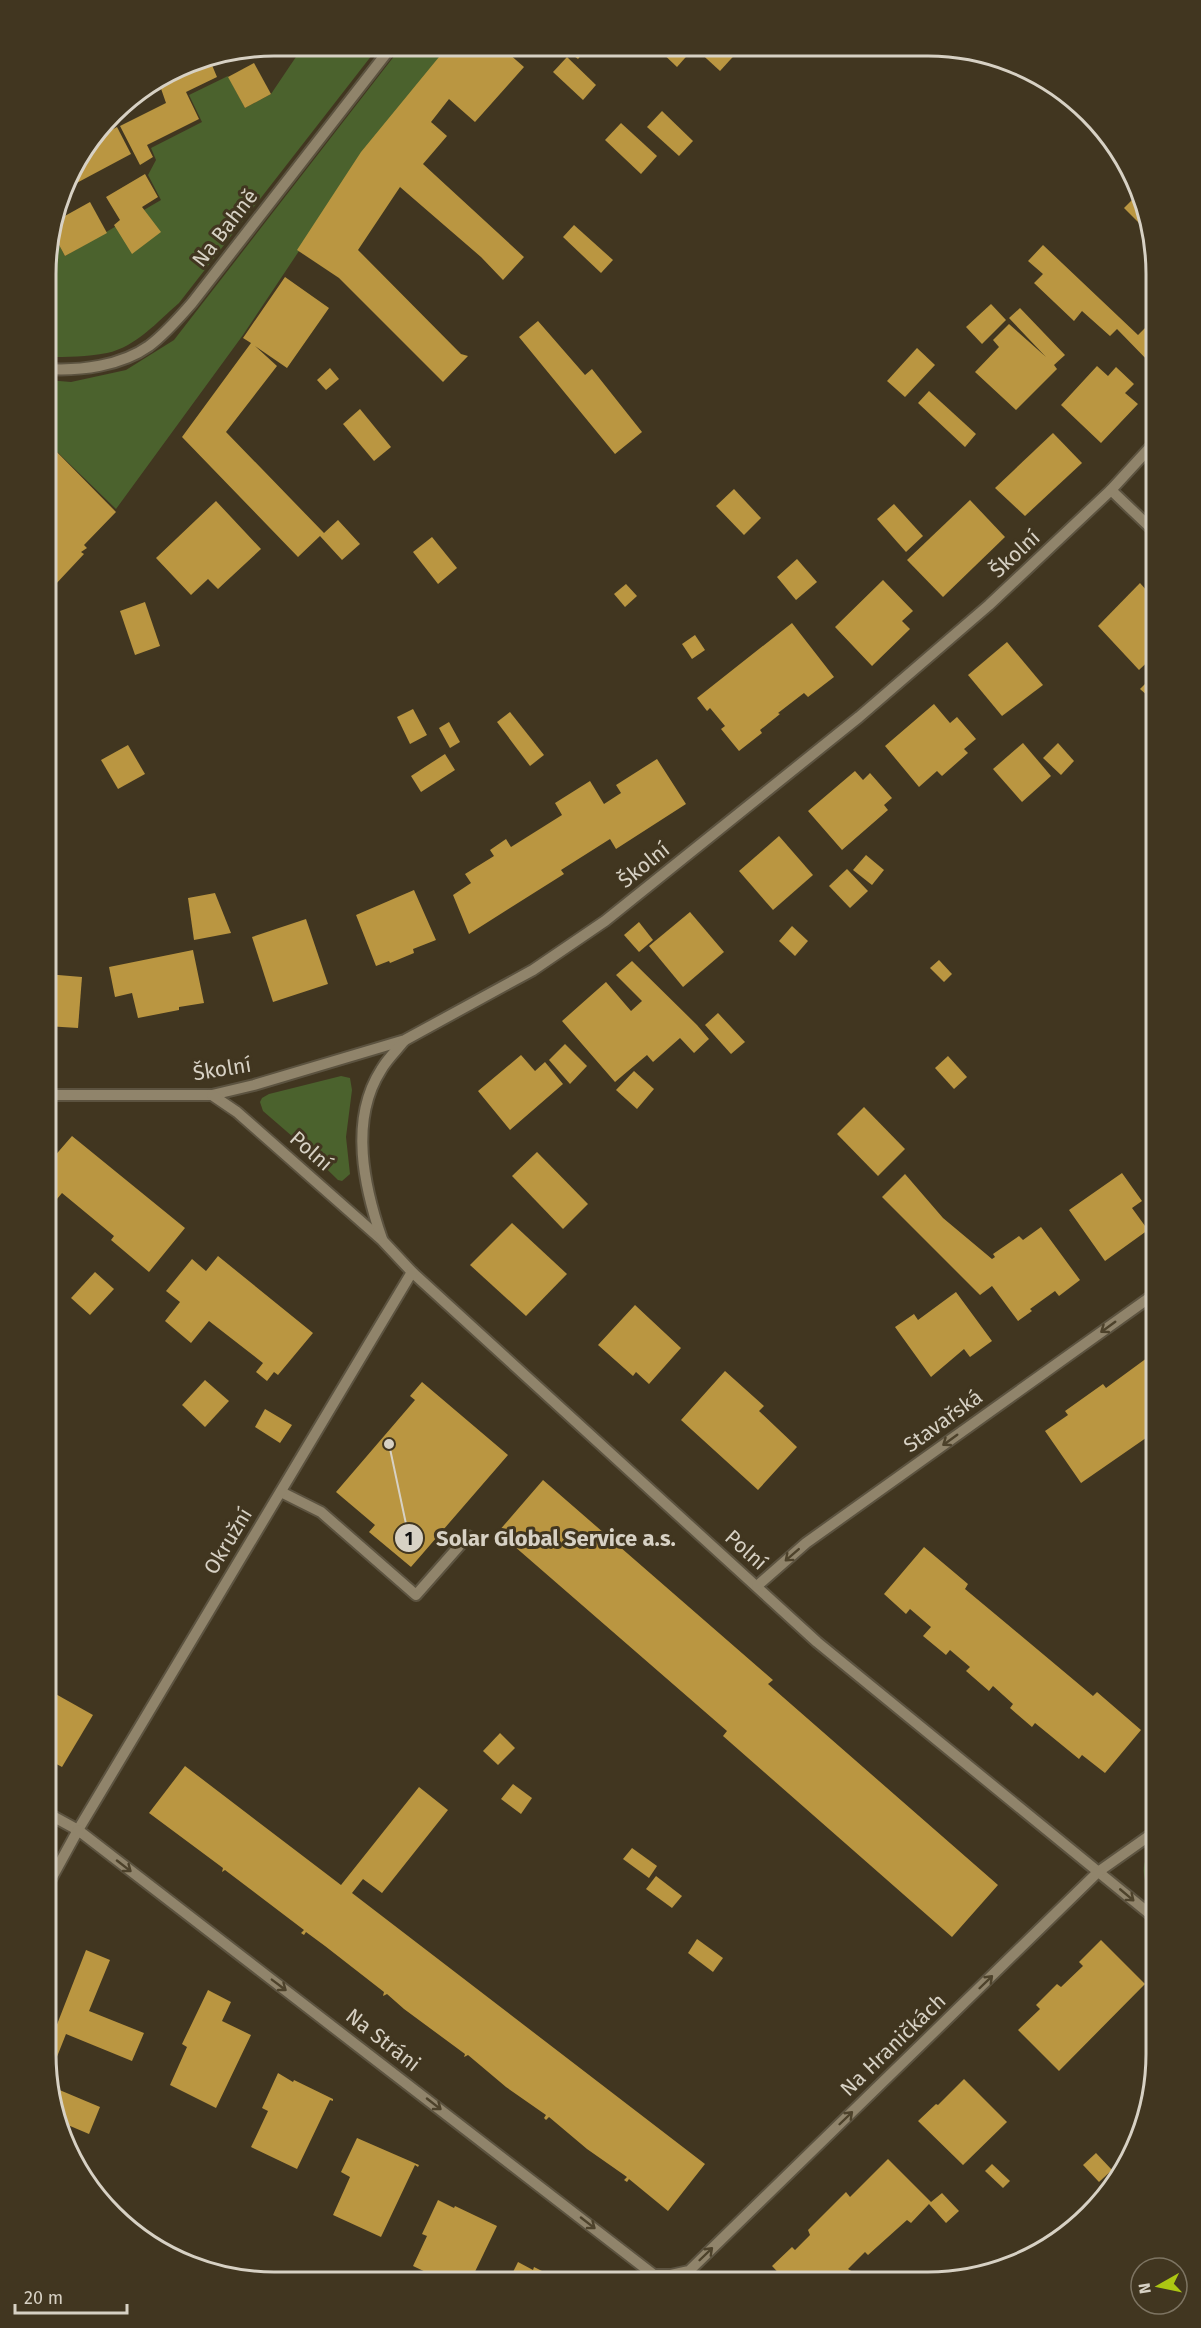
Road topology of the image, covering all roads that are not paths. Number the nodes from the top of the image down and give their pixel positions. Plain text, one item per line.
1 (384, 56) edge
2 (56, 369) edge
3 (1146, 452) edge
4 (1111, 490) junction
5 (1146, 523) edge
6 (405, 1040) junction
7 (56, 1095) edge
8 (212, 1095) junction
9 (382, 1240) junction
10 (412, 1272) junction
11 (1146, 1300) edge
12 (280, 1492) junction
13 (468, 1536) dead end
14 (757, 1586) junction
15 (56, 1818) edge
16 (78, 1830) junction
17 (1146, 1838) edge
18 (56, 1870) edge
19 (1098, 1872) junction
20 (1146, 1911) edge
21 (650, 2272) edge
22 (684, 2272) edge

1 - 2 street, Na Bahně
3 - 4 street, Školní
4 - 5 street
4 - 6 street, Školní
6 - 8 street, Školní
6 - 9 street, Polní
7 - 8 street, Školní
8 - 9 street, Polní
9 - 10 street, Polní
10 - 12 street, Okružní
10 - 14 street, Polní
11 -> 14 street, Stavařská
12 - 13 street
12 - 16 street, Okružní
14 - 19 street, Polní
15 - 16 street
16 - 18 street, Okružní
16 -> 21 street, Na Stráni
17 - 19 street, Na Hraničkách
19 -> 20 street, Polní
22 -> 19 street, Na Hraničkách

